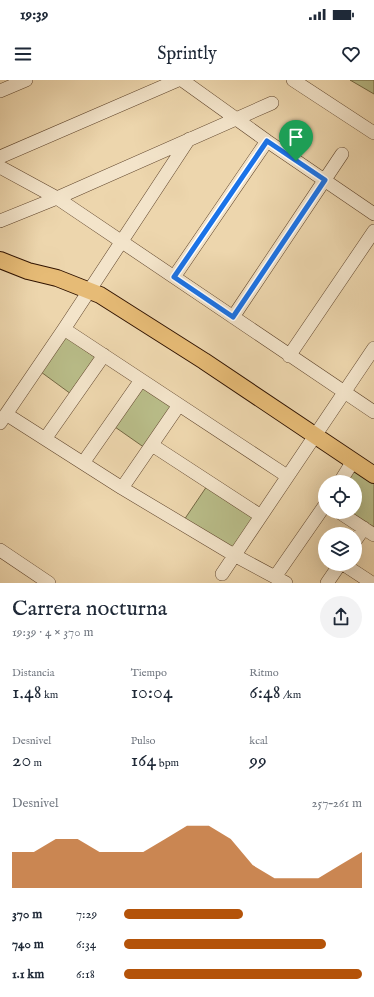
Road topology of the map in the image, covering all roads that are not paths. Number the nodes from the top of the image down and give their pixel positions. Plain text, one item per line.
1 (26, 80) edge
2 (178, 80) edge
3 (182, 80) edge
4 (293, 80) edge
5 (0, 91) edge
6 (272, 103) dead end
7 (236, 118) junction
8 (374, 133) edge
9 (189, 139) junction
10 (267, 141) junction
11 (342, 154) dead end
12 (0, 157) edge
13 (0, 167) edge
14 (325, 180) junction
15 (57, 198) junction
16 (374, 214) edge
17 (0, 221) edge
18 (374, 231) edge
19 (122, 242) junction
20 (0, 260) edge
21 (174, 277) junction
22 (90, 290) junction
23 (233, 317) junction
24 (64, 329) junction
25 (374, 348) edge
26 (104, 355) junction
27 (289, 356) junction
28 (141, 380) junction
29 (344, 392) junction
30 (179, 405) junction
31 (374, 412) edge
32 (3, 418) edge
33 (316, 436) junction
34 (46, 439) junction
35 (152, 445) junction
36 (354, 461) junction
37 (83, 463) junction
38 (345, 475) edge
39 (374, 475) edge
40 (287, 476) junction
41 (122, 488) junction
42 (261, 516) junction
43 (318, 517) edge
44 (350, 519) edge
45 (369, 532) edge
46 (0, 550) edge
47 (234, 556) junction
48 (335, 571) edge
49 (354, 571) edge
50 (222, 574) dead end
51 (281, 580) edge
52 (50, 583) edge
53 (327, 583) edge
54 (372, 583) edge

1 - 5 street
2 - 12 street
3 - 7 street
4 - 8 street
6 - 7 street
7 - 9 street
7 - 10 street
9 - 15 street
9 - 19 street
10 - 14 street
10 - 21 street
11 - 14 street
13 - 15 street
14 - 16 street
14 - 23 street
15 - 17 street
15 - 19 street
18 - 27 street
19 - 21 street
19 - 22 street
20 - 22 main road
21 - 23 street
22 - 24 street
22 - 33 main road
23 - 27 street
24 - 26 street
24 - 32 street
25 - 29 street
26 - 28 street
26 - 34 street
27 - 29 street
28 - 30 street
28 - 37 street
29 - 31 street
29 - 33 street
30 - 35 street
30 - 40 street
32 - 34 street
33 - 36 main road
33 - 40 street
34 - 37 street
35 - 41 street
35 - 42 street
36 - 38 street
36 - 39 main road
37 - 41 street
40 - 42 street
41 - 47 street
42 - 47 street
43 - 51 street
44 - 45 street
46 - 52 street
47 - 50 street
47 - 51 street
48 - 53 street
49 - 54 street

